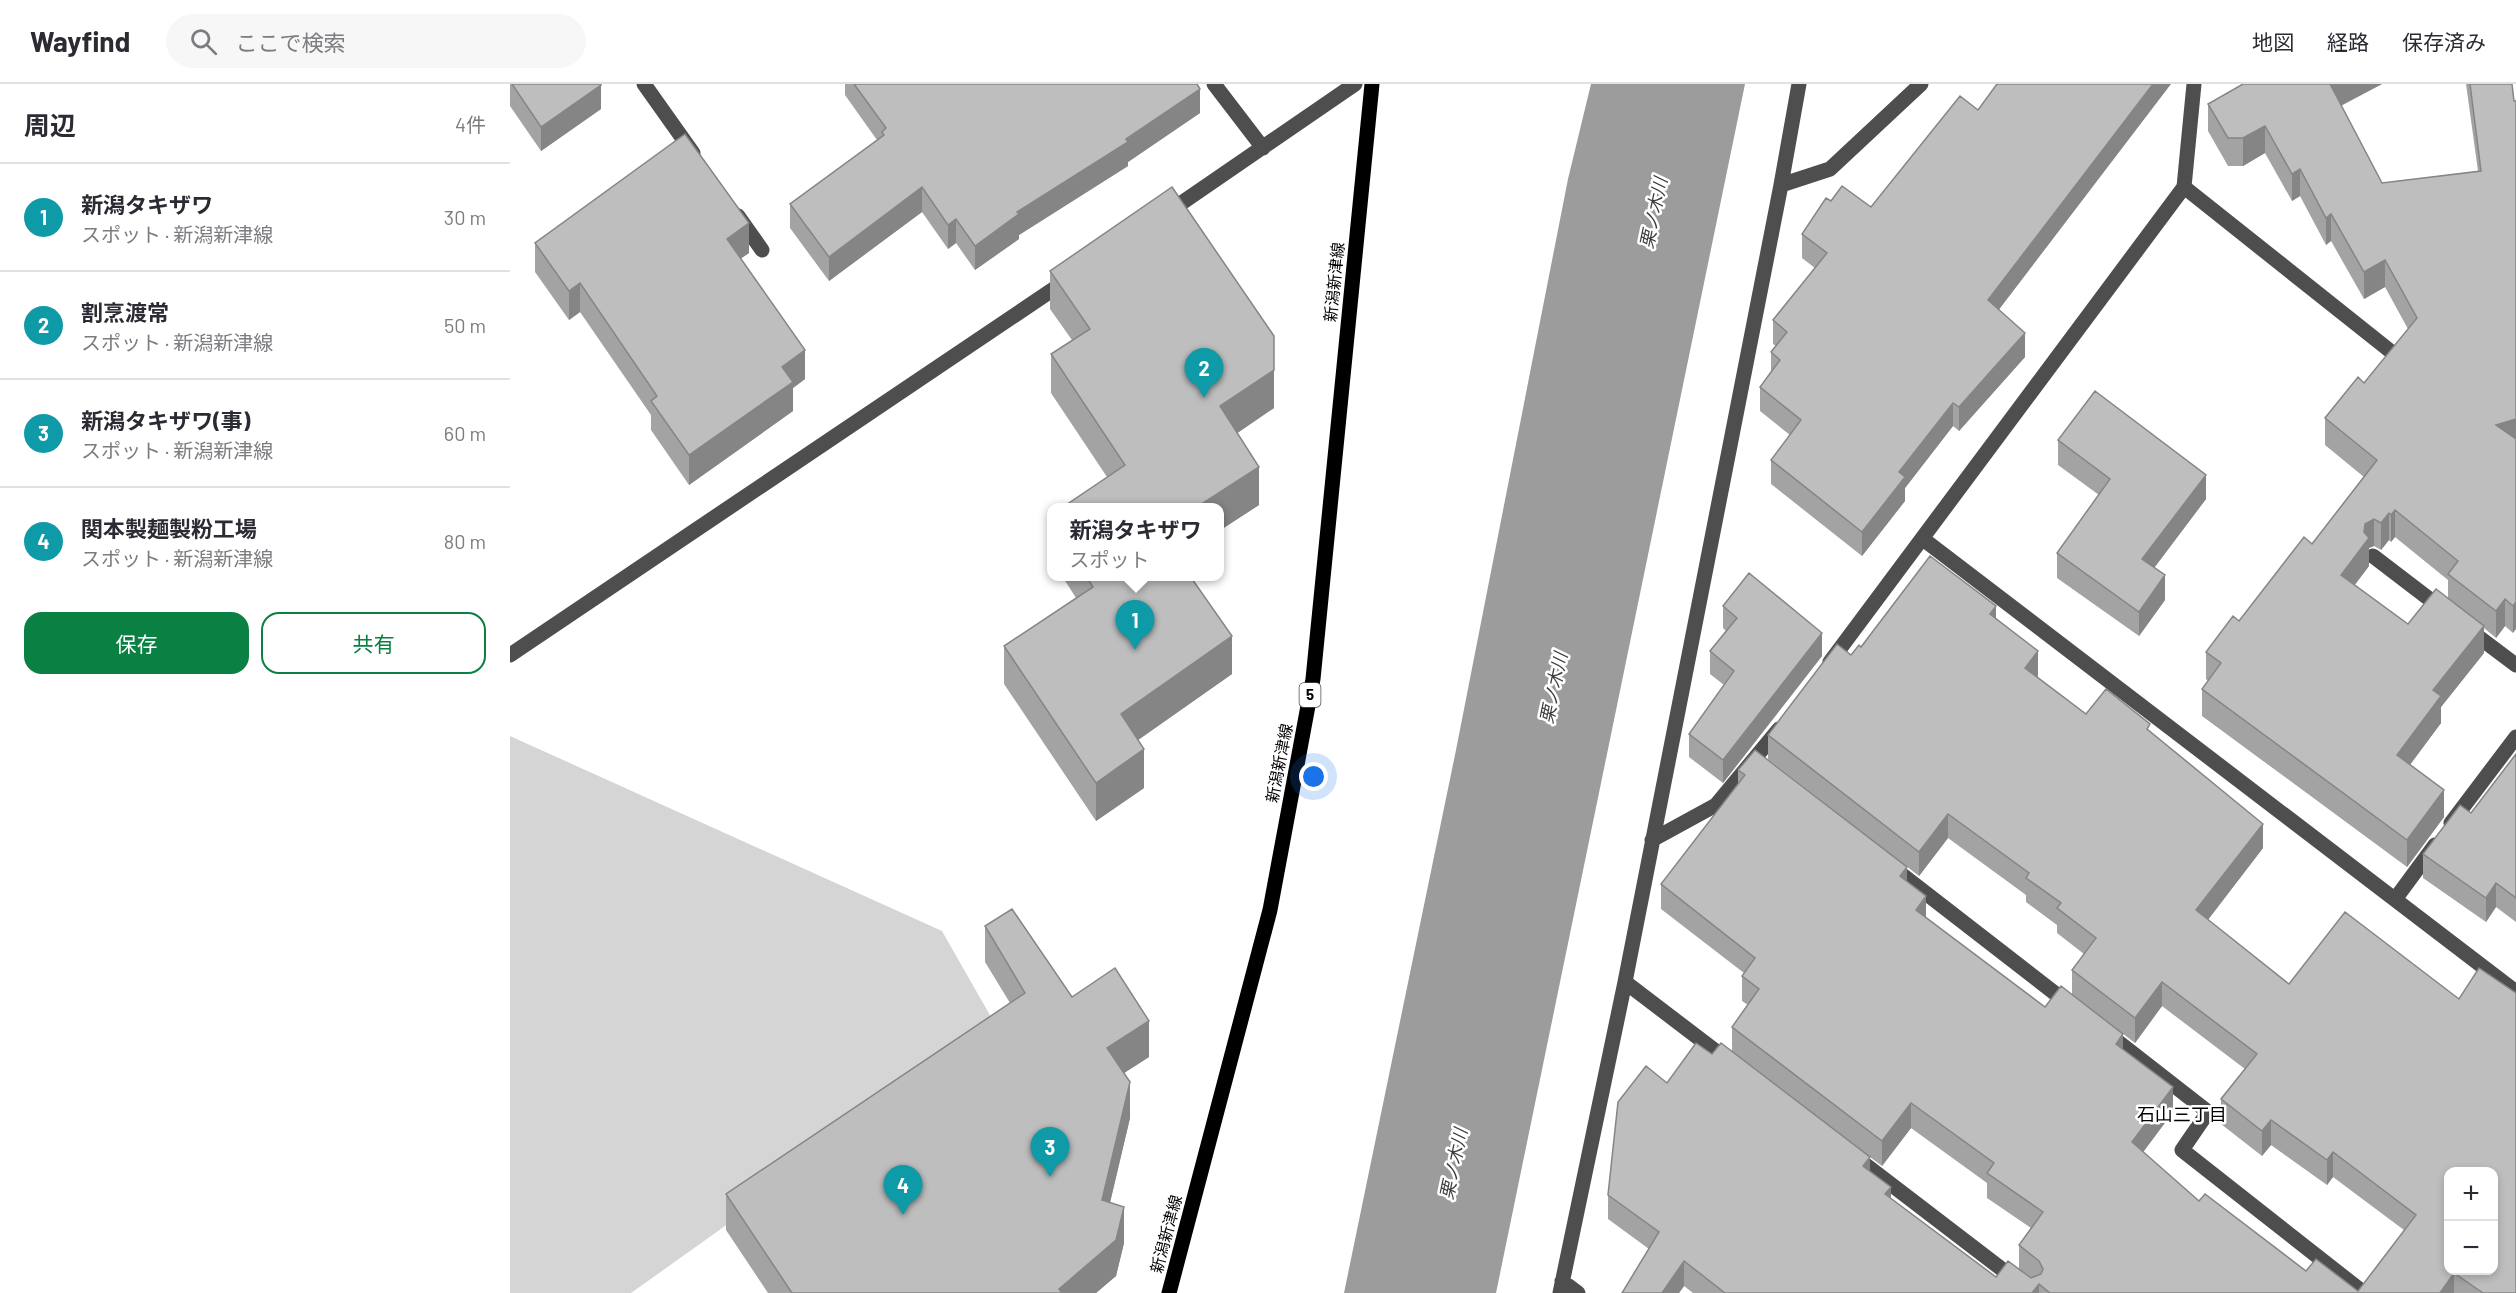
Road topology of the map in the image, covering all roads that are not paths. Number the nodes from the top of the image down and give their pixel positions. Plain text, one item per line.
1 (644, 84) edge
2 (1214, 84) edge
3 (1354, 84) edge
4 (1372, 84) edge
5 (1799, 84) edge
6 (1921, 84) edge
7 (2194, 84) edge
8 (1263, 148) junction
9 (699, 162) edge
10 (1781, 185) junction
11 (2184, 187) junction
12 (727, 201) edge
13 (1154, 222) edge
14 (762, 250) dead end
15 (1085, 268) edge
16 (2389, 350) edge
17 (1923, 539) junction
18 (2373, 556) dead end
19 (510, 656) edge
20 (2516, 665) edge
21 (1818, 678) edge
22 (1790, 715) edge
23 (2516, 737) edge
24 (1652, 840) junction
25 (1877, 856) edge
26 (2396, 898) junction
27 (1625, 982) junction
28 (2516, 992) edge
29 (1739, 1069) edge
30 (1843, 1148) edge
31 (1561, 1287) edge
32 (1169, 1293) edge
33 (1578, 1293) edge
34 (2033, 1293) edge
35 (2364, 1293) edge

1 - 9 street
2 - 8 street
3 - 8 street
4 - 32 main road, 新潟新津線 / 5
5 - 10 street
6 - 10 street
7 - 11 street
8 - 13 street
10 - 24 street
11 - 16 street
11 - 17 street
12 - 14 street
15 - 19 street
17 - 21 street
17 - 26 street
18 - 20 street
22 - 24 street
23 - 26 street
24 - 27 street
25 - 35 street
26 - 28 street
27 - 29 street
27 - 31 street
30 - 34 street
31 - 33 street

